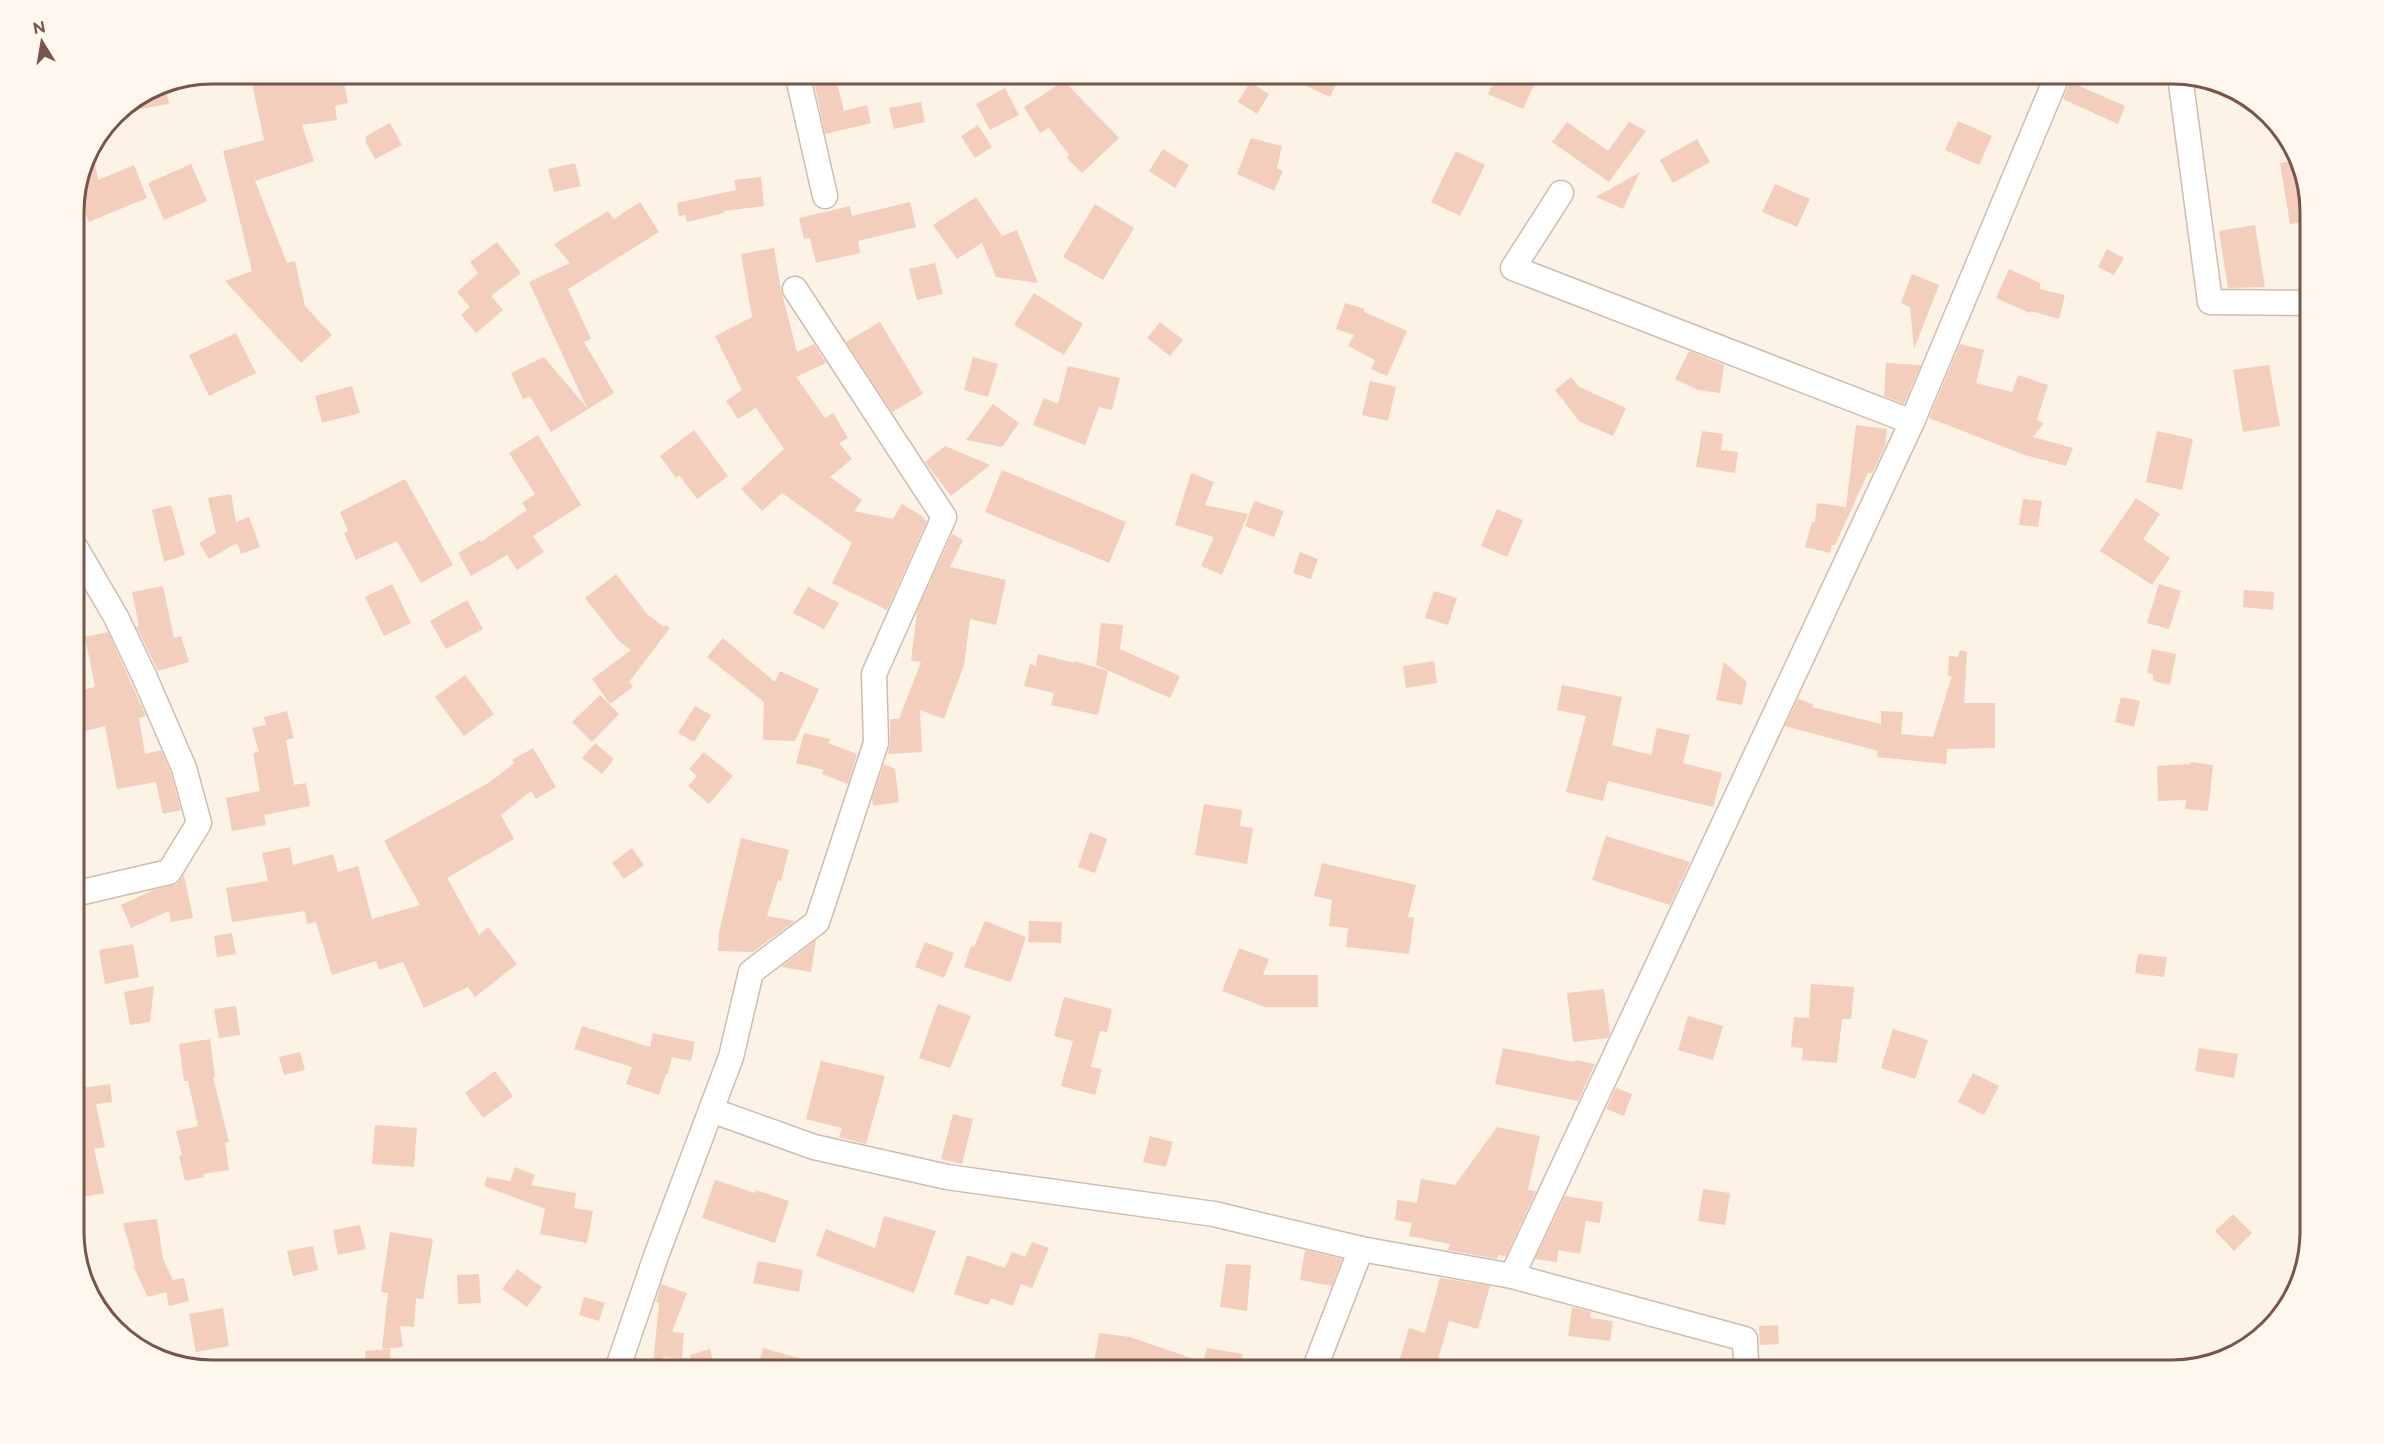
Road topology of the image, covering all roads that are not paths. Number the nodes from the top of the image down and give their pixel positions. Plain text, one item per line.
1 (800, 84) edge
2 (2054, 84) edge
3 (2181, 85) edge
4 (1561, 193) dead end
5 (825, 196) dead end
6 (795, 290) dead end
7 (2300, 303) edge
8 (1912, 422) junction
9 (84, 562) edge
10 (84, 892) edge
11 (711, 1110) junction
12 (1361, 1249) junction
13 (1512, 1276) junction
14 (621, 1360) edge
15 (1318, 1360) edge
16 (1746, 1360) edge

1 - 5 street
2 - 8 street
3 - 7 street
4 - 8 street
6 - 11 street
8 - 13 street
9 - 10 street
11 - 12 street
11 - 14 street
12 - 13 street
12 - 15 street
13 - 16 street

